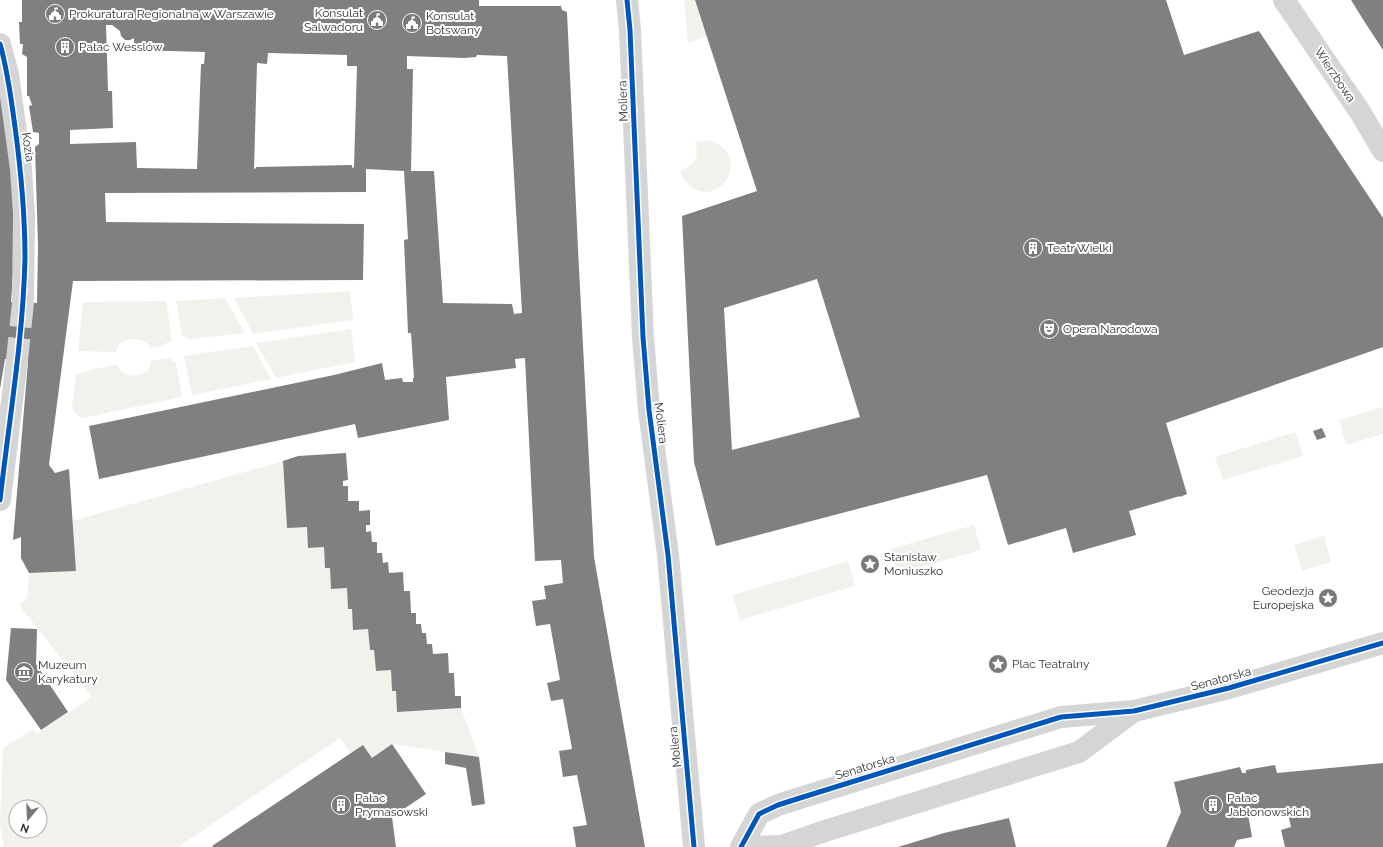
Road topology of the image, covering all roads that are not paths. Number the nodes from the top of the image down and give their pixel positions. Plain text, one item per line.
1 (1284, 0) edge
2 (626, 1) edge
3 (0, 44) edge
4 (1382, 145) edge
5 (23, 303) tunnel mouth
6 (17, 360) tunnel mouth
7 (0, 500) edge
8 (1383, 643) edge
9 (1134, 711) junction
10 (694, 847) edge
11 (741, 847) edge

1 - 4 street, Wierzbowa
2 - 10 street, Moliera
3 - 5 street, Kozia
6 - 7 street
8 - 9 street, Senatorska
9 - 11 street, Senatorska
9 - 11 street, Senatorska

